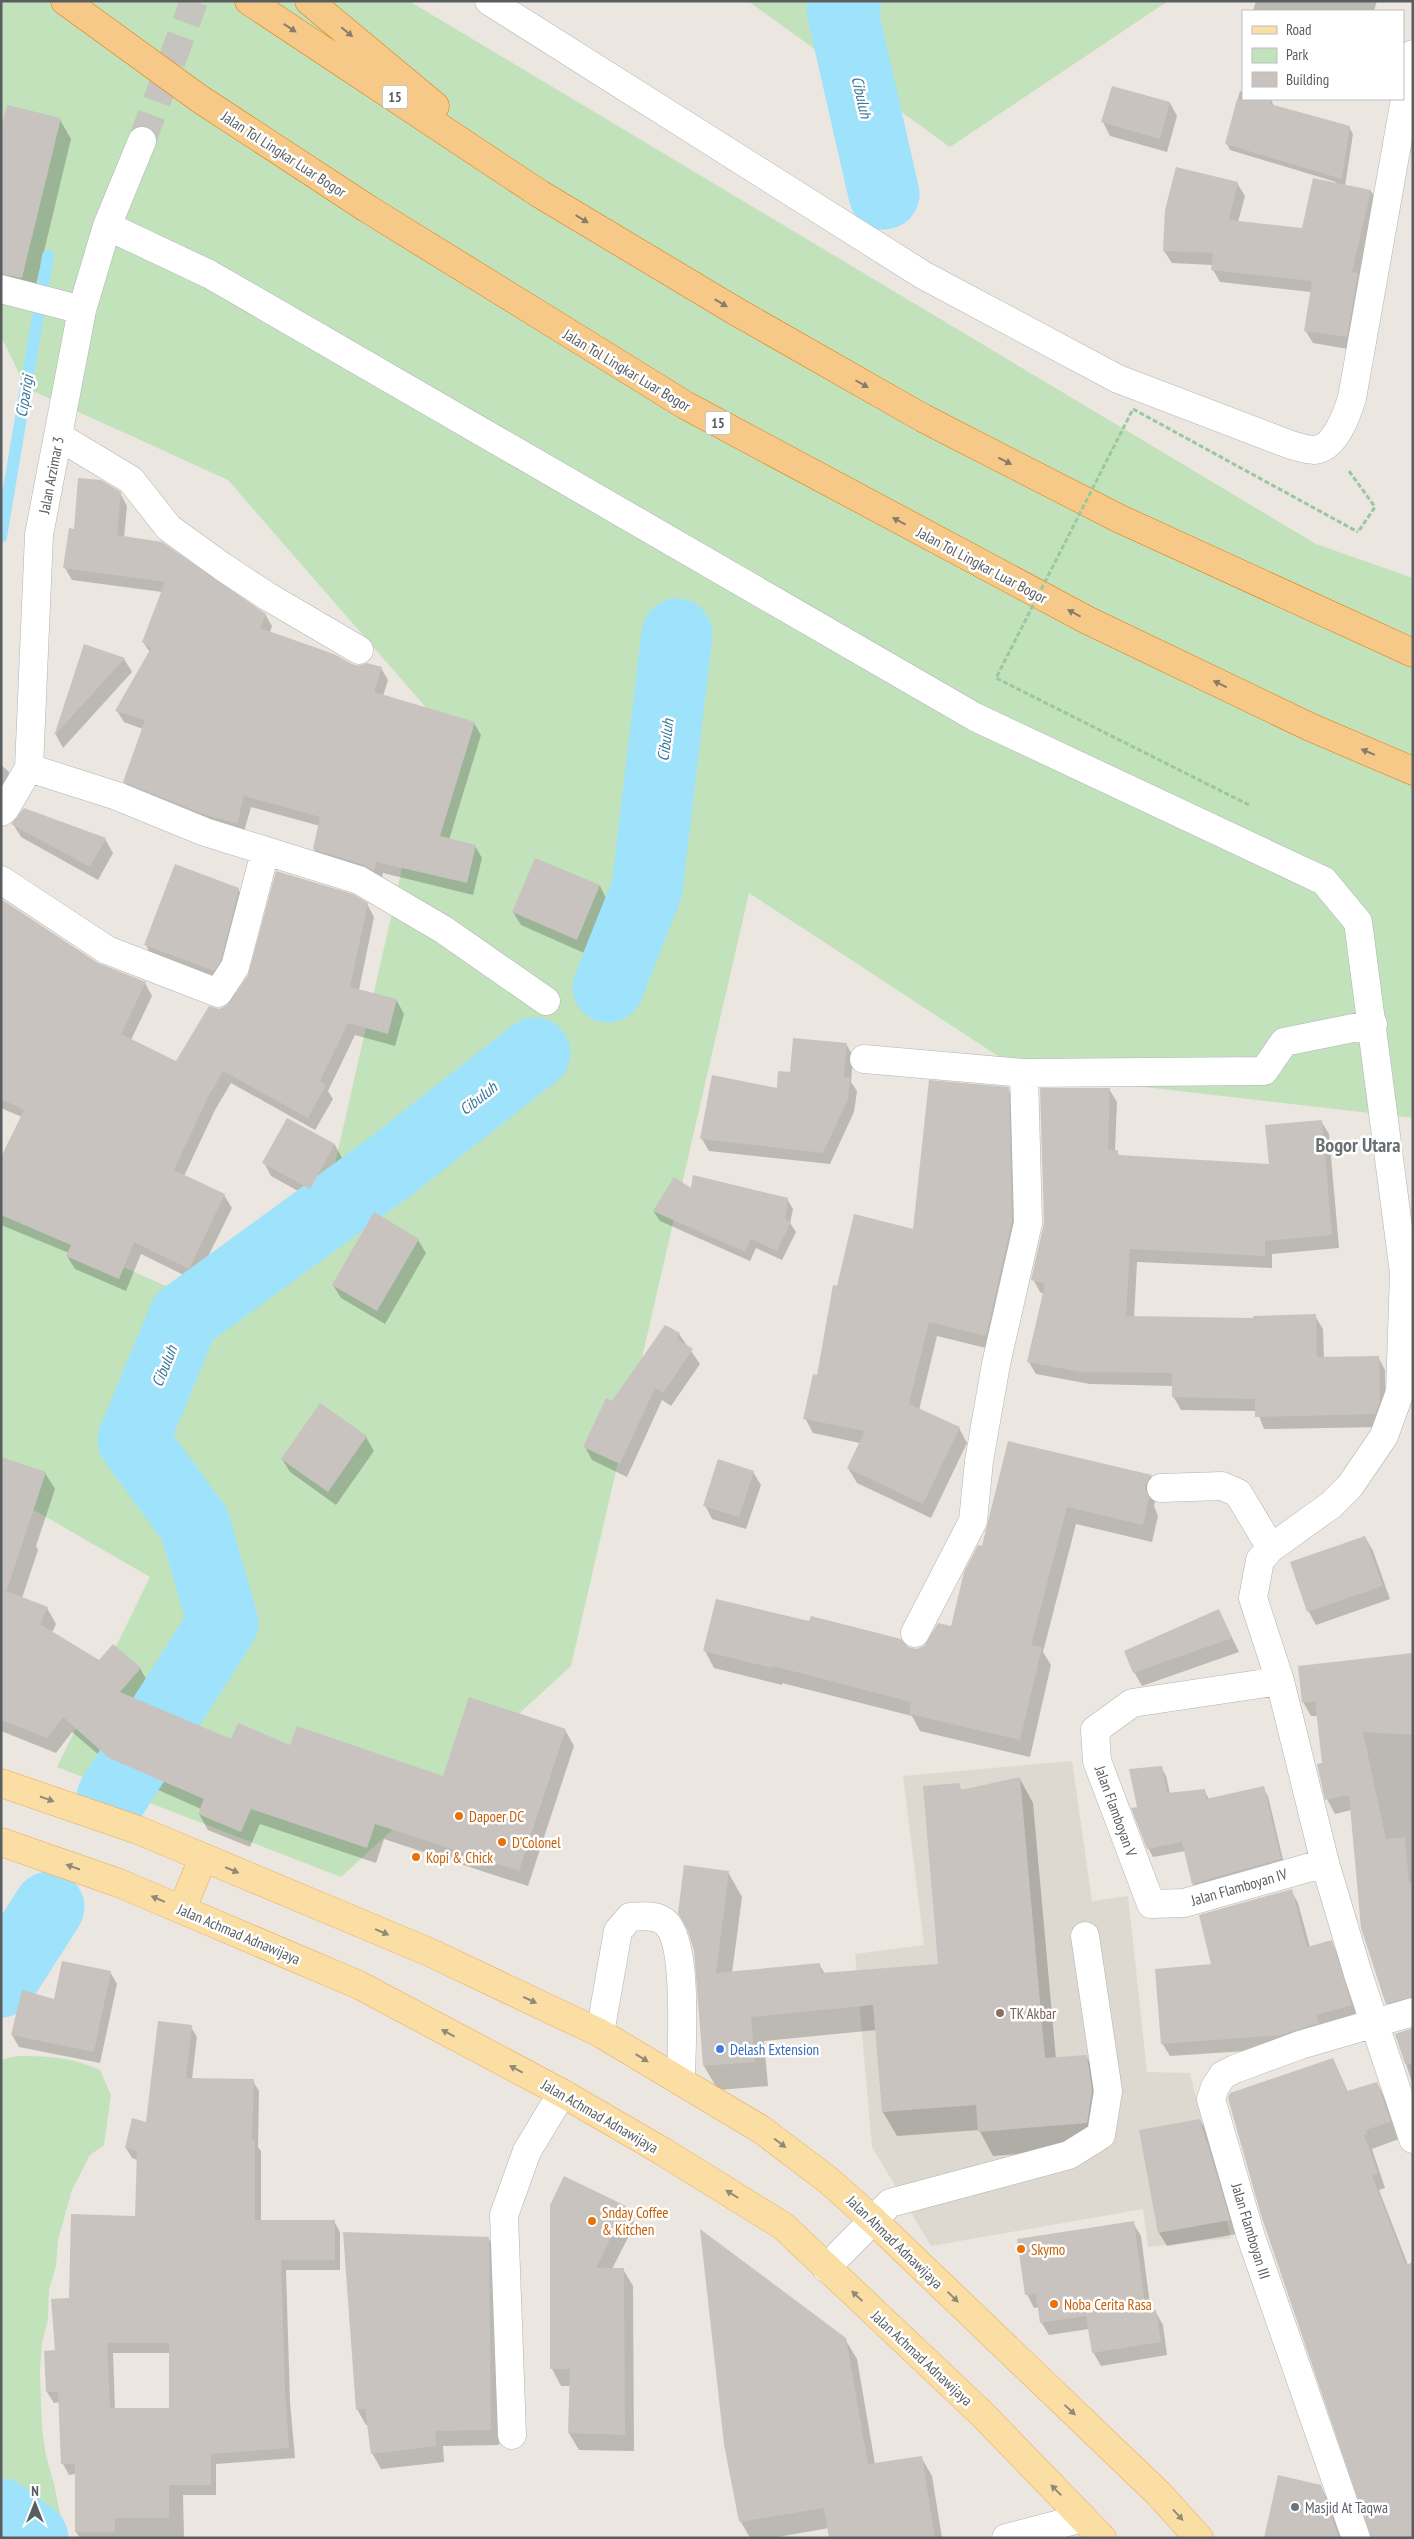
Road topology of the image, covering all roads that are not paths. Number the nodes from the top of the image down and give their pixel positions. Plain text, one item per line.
1 (65, 1) edge
2 (249, 1) edge
3 (309, 1) edge
4 (489, 1) edge
5 (1413, 54) edge
6 (1409, 94) edge
7 (142, 141) tunnel mouth
8 (540, 194) junction
9 (108, 226) junction
10 (1, 289) edge
11 (72, 308) junction
12 (58, 436) junction
13 (359, 650) dead end
14 (1413, 653) edge
15 (29, 768) junction
16 (1413, 771) edge
17 (1, 812) edge
18 (265, 852) junction
19 (1, 880) edge
20 (546, 1001) dead end
21 (1373, 1024) junction
22 (864, 1059) dead end
23 (1024, 1073) junction
24 (1407, 1316) edge
25 (1161, 1488) dead end
26 (1270, 1548) junction
27 (915, 1633) dead end
28 (1280, 1682) junction
29 (1, 1783) edge
30 (1, 1842) edge
31 (203, 1858) junction
32 (1325, 1863) junction
33 (1151, 1904) joint
34 (182, 1909) junction
35 (1085, 1936) dead end
36 (1413, 2012) edge
37 (1374, 2023) junction
38 (600, 2033) junction
39 (682, 2081) junction
40 (562, 2093) junction
41 (1413, 2139) edge
42 (873, 2220) junction
43 (826, 2268) junction
44 (512, 2435) dead end
45 (1083, 2518) junction
46 (1006, 2538) edge
47 (1102, 2538) edge
48 (1198, 2538) edge
49 (1356, 2538) edge

16 -> 1 highway, Jalan Tol Lingkar Luar Bogor / 15
2 -> 8 highway, 15
3 -> 8 highway
4 - 6 street
5 - 6 street
7 - 9 street, Jalan Arzimar 3
8 -> 14 highway, 15
9 - 11 street, Jalan Arzimar 3
9 - 21 street
10 - 11 street
11 - 12 street, Jalan Arzimar 3
12 - 13 street
12 - 15 street, Jalan Arzimar 3
15 - 17 street, Jalan Arzimar 3
15 - 18 street
18 - 19 street
18 - 20 street
21 - 23 street
21 - 24 street
22 - 23 street
23 - 27 street
24 - 26 street
25 - 26 street
26 - 28 street
28 - 32 street
28 - 33 street, Jalan Flamboyan V
29 -> 31 main road
34 -> 30 main road, Jalan Achmad Adnawijaya
31 - 34 main road
31 -> 38 main road
32 - 33 street, Jalan Flamboyan IV
32 - 37 street
40 -> 34 main road, Jalan Achmad Adnawijaya
35 - 42 street
36 - 37 street, Jalan Flamboyan III
37 - 41 street
37 - 49 street, Jalan Flamboyan III
38 -> 39 main road, Jalan Ahmad Adnawijaya
38 - 39 street
39 -> 42 main road, Jalan Ahmad Adnawijaya
43 -> 40 main road, Jalan Achmad Adnawijaya
40 - 44 street
42 - 43 street
42 -> 48 main road, Jalan Ahmad Adnawijaya
45 -> 43 main road, Jalan Achmad Adnawijaya
45 - 46 street
45 - 47 main road, Jalan Achmad Adnawijaya

